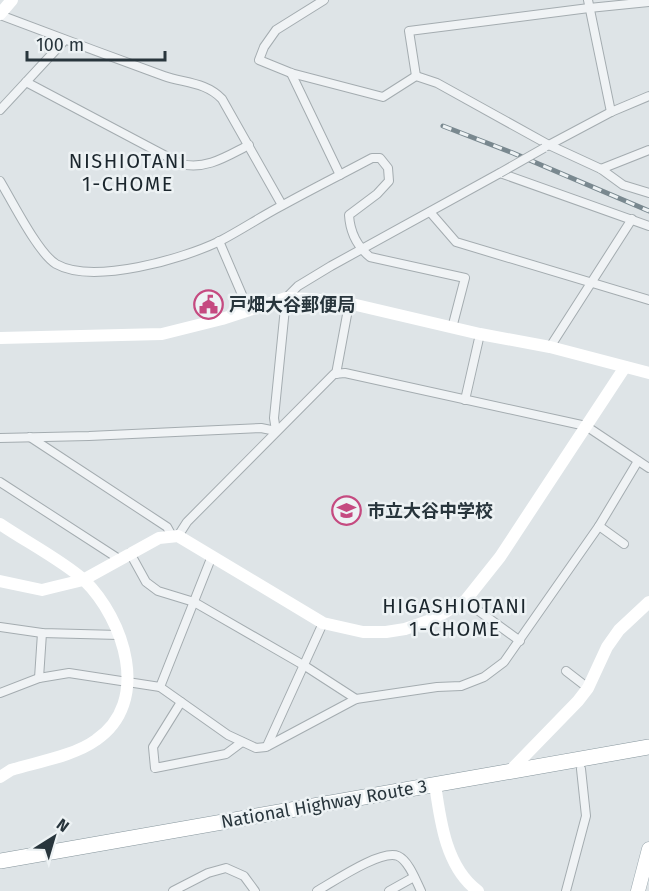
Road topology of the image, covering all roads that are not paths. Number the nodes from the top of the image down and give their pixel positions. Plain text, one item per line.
1 (12, 0) edge
2 (324, 0) edge
3 (649, 2) edge
4 (589, 4) edge
5 (0, 15) edge
6 (65, 40) junction
7 (291, 73) junction
8 (416, 76) junction
9 (26, 82) junction
10 (649, 96) edge
11 (0, 110) edge
12 (611, 112) junction
13 (249, 145) junction
14 (546, 146) junction
15 (649, 150) edge
16 (601, 169) junction
17 (500, 173) junction
18 (340, 175) junction
19 (0, 182) edge
20 (649, 193) edge
21 (282, 205) junction
22 (430, 212) junction
23 (632, 219) junction
24 (649, 226) edge
25 (219, 241) junction
26 (360, 248) junction
27 (592, 282) junction
28 (286, 298) junction
29 (649, 300) edge
30 (349, 304) junction
31 (249, 310) junction
32 (452, 327) junction
33 (480, 334) junction
34 (0, 338) edge
35 (550, 347) junction
36 (625, 367) junction
37 (649, 373) edge
38 (336, 374) junction
39 (465, 400) junction
40 (586, 426) junction
41 (276, 431) junction
42 (30, 437) junction
43 (0, 438) edge
44 (638, 461) junction
45 (649, 468) edge
46 (0, 482) edge
47 (0, 525) edge
48 (599, 526) junction
49 (175, 536) junction
50 (624, 544) dead end
51 (124, 556) junction
52 (212, 556) junction
53 (83, 580) junction
54 (0, 581) edge
55 (465, 601) junction
56 (194, 602) junction
57 (649, 602) edge
58 (323, 624) junction
59 (0, 627) edge
60 (42, 633) junction
61 (119, 635) junction
62 (520, 641) junction
63 (305, 666) junction
64 (566, 671) dead end
65 (39, 678) junction
66 (129, 683) junction
67 (160, 687) junction
68 (588, 688) junction
69 (0, 693) edge
70 (356, 699) junction
71 (181, 702) junction
72 (242, 742) junction
73 (649, 747) edge
74 (267, 748) junction
75 (649, 758) edge
76 (581, 769) junction
77 (510, 771) junction
78 (0, 777) edge
79 (436, 789) junction
80 (649, 849) edge
81 (0, 861) edge
82 (0, 869) edge
83 (649, 875) edge
84 (414, 877) junction
85 (173, 891) edge
86 (255, 891) edge
87 (317, 891) edge
88 (389, 891) edge
89 (421, 891) edge
90 (478, 891) edge
91 (566, 891) edge
92 (638, 891) edge
93 (644, 891) edge

1 - 5 street
2 - 7 street
3 - 4 street
4 - 8 street
4 - 12 street
5 - 6 street
6 - 9 street
6 - 13 street
7 - 8 street
7 - 18 street
8 - 14 street
9 - 11 street
9 - 13 street
10 - 12 street
12 - 14 street
13 - 21 street
14 - 16 street
14 - 17 street, bridge
15 - 16 street
16 - 20 street
17 - 22 street
17 - 23 street
18 - 21 street
18 - 26 street
19 - 25 street
21 - 25 street
22 - 26 street
22 - 27 street
23 - 24 street
23 - 27 street
25 - 31 street
26 - 28 street
26 - 32 street
27 - 29 street
27 - 35 street
28 - 30 street
28 - 31 street
28 - 41 street
30 - 32 street
30 - 38 street
31 - 34 street
32 - 33 street
33 - 35 street
33 - 39 street
35 - 36 street
36 - 37 street
36 - 40 street
38 - 39 street
38 - 41 street
39 - 40 street
40 - 44 street
40 - 55 street
41 - 42 street
41 - 49 street
42 - 43 street
42 - 49 street
44 - 45 street
44 - 48 street
46 - 51 street
47 - 53 street
48 - 50 street
48 - 62 street
49 - 51 street
49 - 52 street
51 - 53 street
51 - 56 street
52 - 56 street
52 - 58 street
53 - 54 street
53 - 61 street
55 - 58 street
55 - 62 street
56 - 63 street
56 - 67 street
57 - 68 street
58 - 63 street
59 - 60 street
60 - 61 street
60 - 65 street
61 - 66 street
62 - 70 street
63 - 70 street
63 - 74 street
64 - 68 street
65 - 66 street
65 - 69 street
66 - 67 street
66 - 78 street
67 - 71 street
68 - 77 street
70 - 74 street
71 - 72 street
71 - 72 street
72 - 74 street
73 - 77 highway, National Highway Route 3
75 - 76 highway, National Highway Route 3
76 - 79 highway, National Highway Route 3
76 - 91 street
77 - 79 highway, National Highway Route 3
79 - 81 highway, National Highway Route 3
79 - 82 highway, National Highway Route 3
79 - 90 street
80 - 92 main road
83 - 93 main road
84 - 87 street
84 - 88 street
84 - 89 street
85 - 86 street

